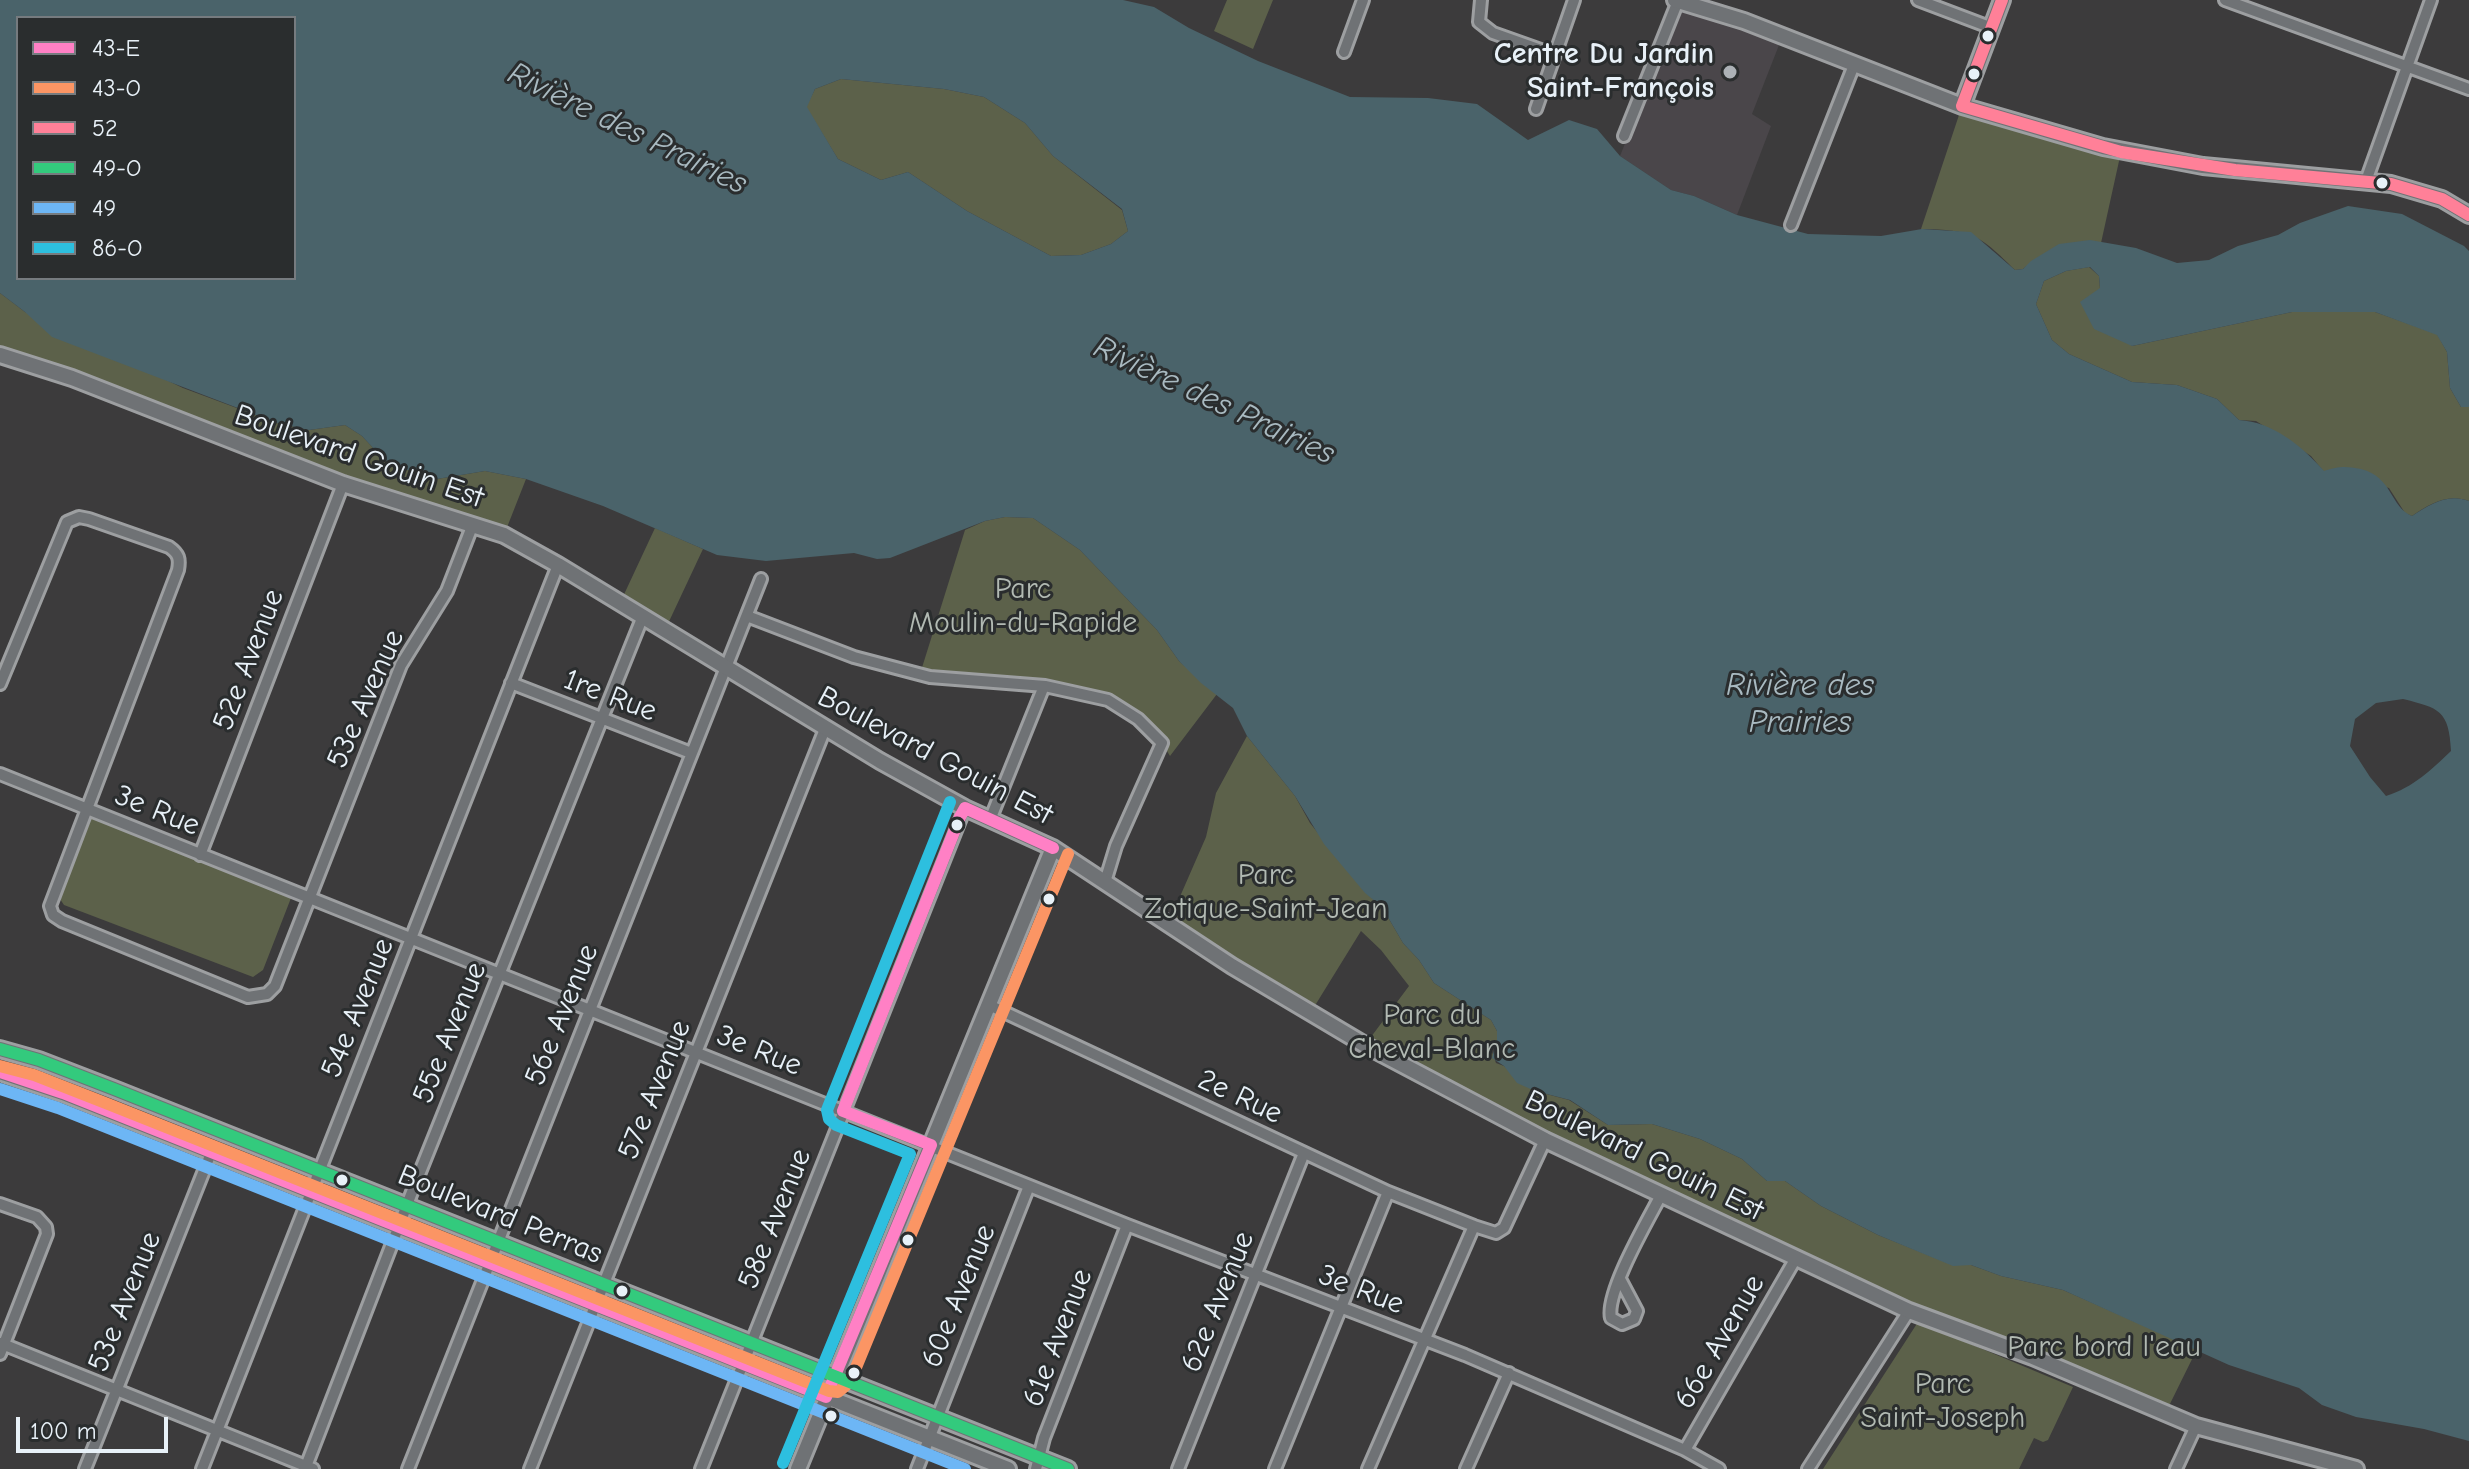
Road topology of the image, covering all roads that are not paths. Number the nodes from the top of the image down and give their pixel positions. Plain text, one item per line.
1 (1363, 0) edge
2 (1481, 0) edge
3 (1574, 0) edge
4 (1676, 0) edge
5 (1918, 0) edge
6 (2002, 0) edge
7 (2225, 0) edge
8 (2431, 0) edge
9 (1992, 28) junction
10 (1344, 52) dead end
11 (1555, 55) junction
12 (1854, 65) junction
13 (2407, 66) junction
14 (2469, 89) edge
15 (1962, 106) junction
16 (1536, 109) dead end
17 (1624, 136) dead end
18 (2366, 181) junction
19 (2469, 215) edge
20 (1791, 225) dead end
21 (0, 355) edge
22 (343, 484) junction
23 (473, 524) junction
24 (558, 565) junction
25 (761, 579) dead end
26 (643, 616) junction
27 (747, 616) junction
28 (726, 667) junction
29 (511, 683) junction
30 (0, 684) edge
31 (1044, 686) junction
32 (602, 718) junction
33 (825, 729) junction
34 (691, 753) junction
35 (0, 774) edge
36 (85, 808) junction
37 (965, 808) junction
38 (990, 820) junction
39 (1053, 848) junction
40 (200, 855) junction
41 (1105, 882) junction
42 (309, 897) junction
43 (411, 940) junction
44 (499, 975) junction
45 (989, 1005) junction
46 (589, 1010) junction
47 (0, 1049) edge
48 (696, 1052) junction
49 (0, 1072) edge
50 (843, 1111) junction
51 (1545, 1140) junction
52 (931, 1145) junction
53 (211, 1153) junction
54 (1304, 1153) junction
55 (319, 1170) junction
56 (1029, 1186) junction
57 (310, 1192) junction
58 (1388, 1192) junction
59 (1661, 1195) junction
60 (0, 1204) edge
61 (408, 1206) junction
62 (1127, 1225) junction
63 (1474, 1226) junction
64 (401, 1228) junction
65 (498, 1242) junction
66 (1796, 1258) junction
67 (490, 1263) junction
68 (1255, 1274) junction
69 (1620, 1279) dead end
70 (604, 1284) junction
71 (596, 1305) junction
72 (1342, 1308) junction
73 (1909, 1311) junction
74 (1424, 1340) junction
75 (752, 1343) junction
76 (1, 1347) edge
77 (743, 1363) junction
78 (1509, 1373) junction
79 (835, 1376) junction
80 (116, 1390) junction
81 (826, 1397) junction
82 (938, 1417) junction
83 (2196, 1426) junction
84 (217, 1430) junction
85 (929, 1437) junction
86 (1685, 1450) junction
87 (1037, 1463) edge
88 (308, 1468) edge
89 (85, 1469) edge
90 (202, 1469) edge
91 (408, 1469) edge
92 (530, 1469) edge
93 (701, 1469) edge
94 (798, 1469) edge
95 (917, 1469) edge
96 (1008, 1469) edge
97 (1068, 1469) edge
98 (1178, 1469) edge
99 (1275, 1469) edge
100 (1368, 1469) edge
101 (1466, 1469) edge
102 (1719, 1469) edge
103 (1808, 1469) edge
104 (2176, 1469) edge
105 (2356, 1469) edge

1 - 10 street
2 - 11 street
3 - 11 street
4 - 12 street
4 - 17 street
5 - 9 street
6 - 9 street
7 - 13 street
8 - 13 street
9 - 15 street
11 - 16 street
12 - 15 street
12 - 20 street
13 - 14 street
13 - 18 street
15 - 18 street
18 - 19 street
21 - 22 street, Boulevard Gouin Est
22 - 23 street, Boulevard Gouin Est
22 - 40 street, 52e Avenue
23 - 24 street, Boulevard Gouin Est
23 - 42 street, 53e Avenue
24 - 26 street, Boulevard Gouin Est
24 - 29 street, 54e Avenue
25 - 27 street, 56e Avenue
26 - 28 street, Boulevard Gouin Est
26 - 32 street, 55e Avenue
27 - 28 street, 56e Avenue
27 - 31 street
28 - 33 street, Boulevard Gouin Est
28 - 34 street, 56e Avenue
29 - 32 street, 1re Rue
29 - 43 street, 54e Avenue
30 - 36 street
31 - 38 street
31 - 41 street
32 - 34 street, 1re Rue
32 - 44 street, 55e Avenue
33 - 37 street, Boulevard Gouin Est
33 - 48 street, 57e Avenue
34 - 46 street, 56e Avenue
35 - 36 street, 3e Rue
36 - 40 street, 3e Rue
36 - 42 street, 53e Avenue
37 - 38 street, Boulevard Gouin Est
37 - 50 street, 58e Avenue
38 - 39 street, Boulevard Gouin Est
39 - 41 street, Boulevard Gouin Est
39 - 45 street
40 - 42 street, 3e Rue
41 - 51 street, Boulevard Gouin Est
42 - 43 street, 3e Rue
43 - 44 street, 3e Rue
43 - 55 street, 54e Avenue
44 - 46 street, 3e Rue
44 - 61 street, 55e Avenue
45 - 52 street
45 - 54 street, 2e Rue
46 - 48 street, 3e Rue
46 - 65 street, 56e Avenue
47 - 55 street, Boulevard Perras
48 - 50 street, 3e Rue
48 - 70 street, 57e Avenue
49 - 53 street, Boulevard Perras
50 - 52 street, 3e Rue
50 - 75 street, 58e Avenue
51 - 59 street, Boulevard Gouin Est
51 - 63 street
52 - 56 street, 3e Rue
52 - 79 street
53 - 57 street, Boulevard Perras
53 - 80 street, 53e Avenue
54 - 58 street, 2e Rue
54 - 68 street, 62e Avenue
55 - 57 street, 54e Avenue
55 - 61 street, Boulevard Perras
56 - 62 street, 3e Rue
56 - 82 street, 60e Avenue
57 - 64 street, Boulevard Perras
57 - 84 street, 54e Avenue
58 - 63 street, 2e Rue
58 - 72 street
59 - 66 street, Boulevard Gouin Est
59 - 69 street
60 - 76 street
61 - 64 street, 55e Avenue
61 - 65 street, Boulevard Perras
62 - 68 street, 3e Rue
62 - 87 street, 61e Avenue
63 - 74 street
64 - 67 street, Boulevard Perras
64 - 88 street, 55e Avenue
65 - 67 street, 56e Avenue
65 - 70 street, Boulevard Perras
66 - 73 street, Boulevard Gouin Est
66 - 86 street, 66e Avenue
67 - 71 street, Boulevard Perras
67 - 91 street, 56e Avenue
68 - 72 street, 3e Rue
68 - 98 street, 62e Avenue
70 - 71 street, 57e Avenue
70 - 75 street, Boulevard Perras
71 - 77 street, Boulevard Perras
71 - 92 street, 57e Avenue
72 - 74 street, 3e Rue
72 - 99 street
73 - 83 street, Boulevard Gouin Est
73 - 103 street
74 - 78 street, 3e Rue
74 - 100 street
75 - 77 street, 58e Avenue
75 - 79 street, Boulevard Perras
76 - 80 street
77 - 81 street, Boulevard Perras
77 - 93 street, 58e Avenue
78 - 86 street, 3e Rue
78 - 101 street
79 - 81 street
79 - 82 street, Boulevard Perras
80 - 84 street
80 - 89 street, 53e Avenue
81 - 85 street, Boulevard Perras
81 - 94 street
82 - 85 street, 60e Avenue
82 - 87 street, Boulevard Perras
83 - 104 street
83 - 105 street, Boulevard Gouin Est
84 - 88 street
84 - 90 street, 54e Avenue
85 - 95 street, 60e Avenue
85 - 96 street, Boulevard Perras
86 - 102 street, 3e Rue
87 - 97 street, Boulevard Perras

